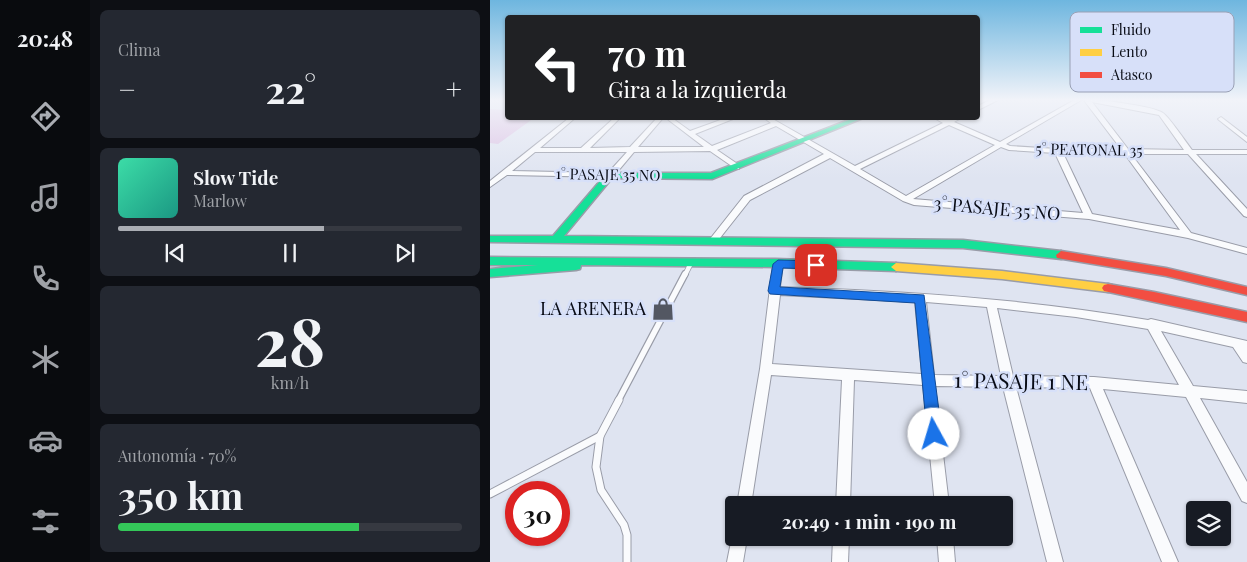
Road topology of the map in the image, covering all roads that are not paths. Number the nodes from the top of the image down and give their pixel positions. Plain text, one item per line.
1 (563, 125) edge
2 (609, 125) edge
3 (654, 125) edge
4 (681, 125) edge
5 (711, 125) edge
6 (771, 125) edge
7 (780, 125) edge
8 (839, 125) edge
9 (942, 125) edge
10 (956, 125) edge
11 (1036, 125) edge
12 (1107, 125) edge
13 (1170, 125) edge
14 (1229, 125) edge
15 (690, 133) junction
16 (803, 140) junction
17 (1247, 140) edge
18 (1001, 146) junction
19 (584, 149) junction
20 (633, 149) junction
21 (712, 149) junction
22 (534, 150) junction
23 (1058, 151) junction
24 (1127, 151) junction
25 (1190, 152) junction
26 (1247, 152) edge
27 (829, 156) junction
28 (736, 167) junction
29 (854, 169) junction
30 (504, 174) junction
31 (610, 175) junction
32 (490, 185) edge
33 (906, 199) junction
34 (1236, 201) junction
35 (1247, 201) edge
36 (1247, 214) edge
37 (1090, 216) junction
38 (1188, 235) junction
39 (490, 239) edge
40 (556, 239) junction
41 (713, 242) junction
42 (1247, 251) edge
43 (490, 261) edge
44 (602, 263) junction
45 (691, 264) junction
46 (778, 264) junction
47 (490, 274) edge
48 (774, 291) junction
49 (1247, 291) edge
50 (920, 299) junction
51 (991, 303) junction
52 (1247, 310) edge
53 (1233, 313) junction
54 (1247, 317) edge
55 (1152, 323) junction
56 (1242, 345) edge
57 (1247, 358) edge
58 (766, 369) junction
59 (848, 375) junction
60 (929, 380) junction
61 (1008, 382) junction
62 (1094, 383) junction
63 (1188, 390) junction
64 (1247, 396) edge
65 (600, 436) junction
66 (490, 494) edge
67 (745, 496) edge
68 (843, 496) edge
69 (941, 496) edge
70 (1247, 496) edge
71 (738, 546) edge
72 (841, 546) edge
73 (946, 546) edge
74 (627, 562) edge
75 (736, 562) edge
76 (840, 562) edge
77 (947, 562) edge
78 (1055, 562) edge
79 (1170, 562) edge

1 - 22 street
2 - 19 street
3 - 20 street
4 - 15 street
5 - 15 street
6 - 21 street
7 - 16 street, 3° PASAJE 35 NO
8 - 16 main road, 1° PASAJE 35 NO
9 - 29 street
10 - 18 street, 5° PEATONAL 35
11 - 18 street
12 - 24 street
13 - 25 street
14 - 17 street
15 - 21 street
16 - 27 street, 3° PASAJE 35 NO
16 - 28 main road, 1° PASAJE 35 NO
18 - 23 street, 5° PEATONAL 35
18 - 33 street
19 - 20 street
19 - 22 street
20 - 21 street
20 - 31 street
21 - 28 street
22 - 30 street
23 - 24 street, 5° PEATONAL 35
23 - 37 street
24 - 25 street, 5° PEATONAL 35
24 - 38 street
25 - 26 street, 5° PEATONAL 35
25 - 34 street
27 - 29 street, 3° PASAJE 35 NO
27 - 41 street
28 - 31 main road, 1° PASAJE 35 NO
29 - 33 street, 3° PASAJE 35 NO
30 - 31 street, 1° PASAJE 35 NO
30 - 32 street
31 - 40 main road
33 - 37 street, 3° PASAJE 35 NO
34 - 35 street
34 - 36 street
37 - 38 street, 3° PASAJE 35 NO
38 - 42 street, 3° PASAJE 35 NO
39 - 40 main road
40 - 41 main road
41 - 49 main road
43 - 44 main road
44 - 45 main road
44 - 47 main road
45 - 46 main road
45 - 65 lane
46 - 48 street
46 - 53 main road
48 - 50 street
48 - 58 street
50 - 51 street
50 - 60 street
51 - 55 street
51 - 61 street
52 - 53 main road
53 - 54 main road
55 - 56 street
55 - 63 street
56 - 57 street
58 - 59 street, 1° PASAJE 1 NE
58 - 67 street
59 - 60 street, 1° PASAJE 1 NE
59 - 68 street
60 - 61 street, 1° PASAJE 1 NE
60 - 69 street
61 - 62 street, 1° PASAJE 1 NE
61 - 78 street
62 - 63 street, 1° PASAJE 1 NE
62 - 79 street
63 - 64 street, 1° PASAJE 1 NE
63 - 70 street
65 - 66 lane
65 - 74 lane
71 - 75 street
72 - 76 street
73 - 77 street

